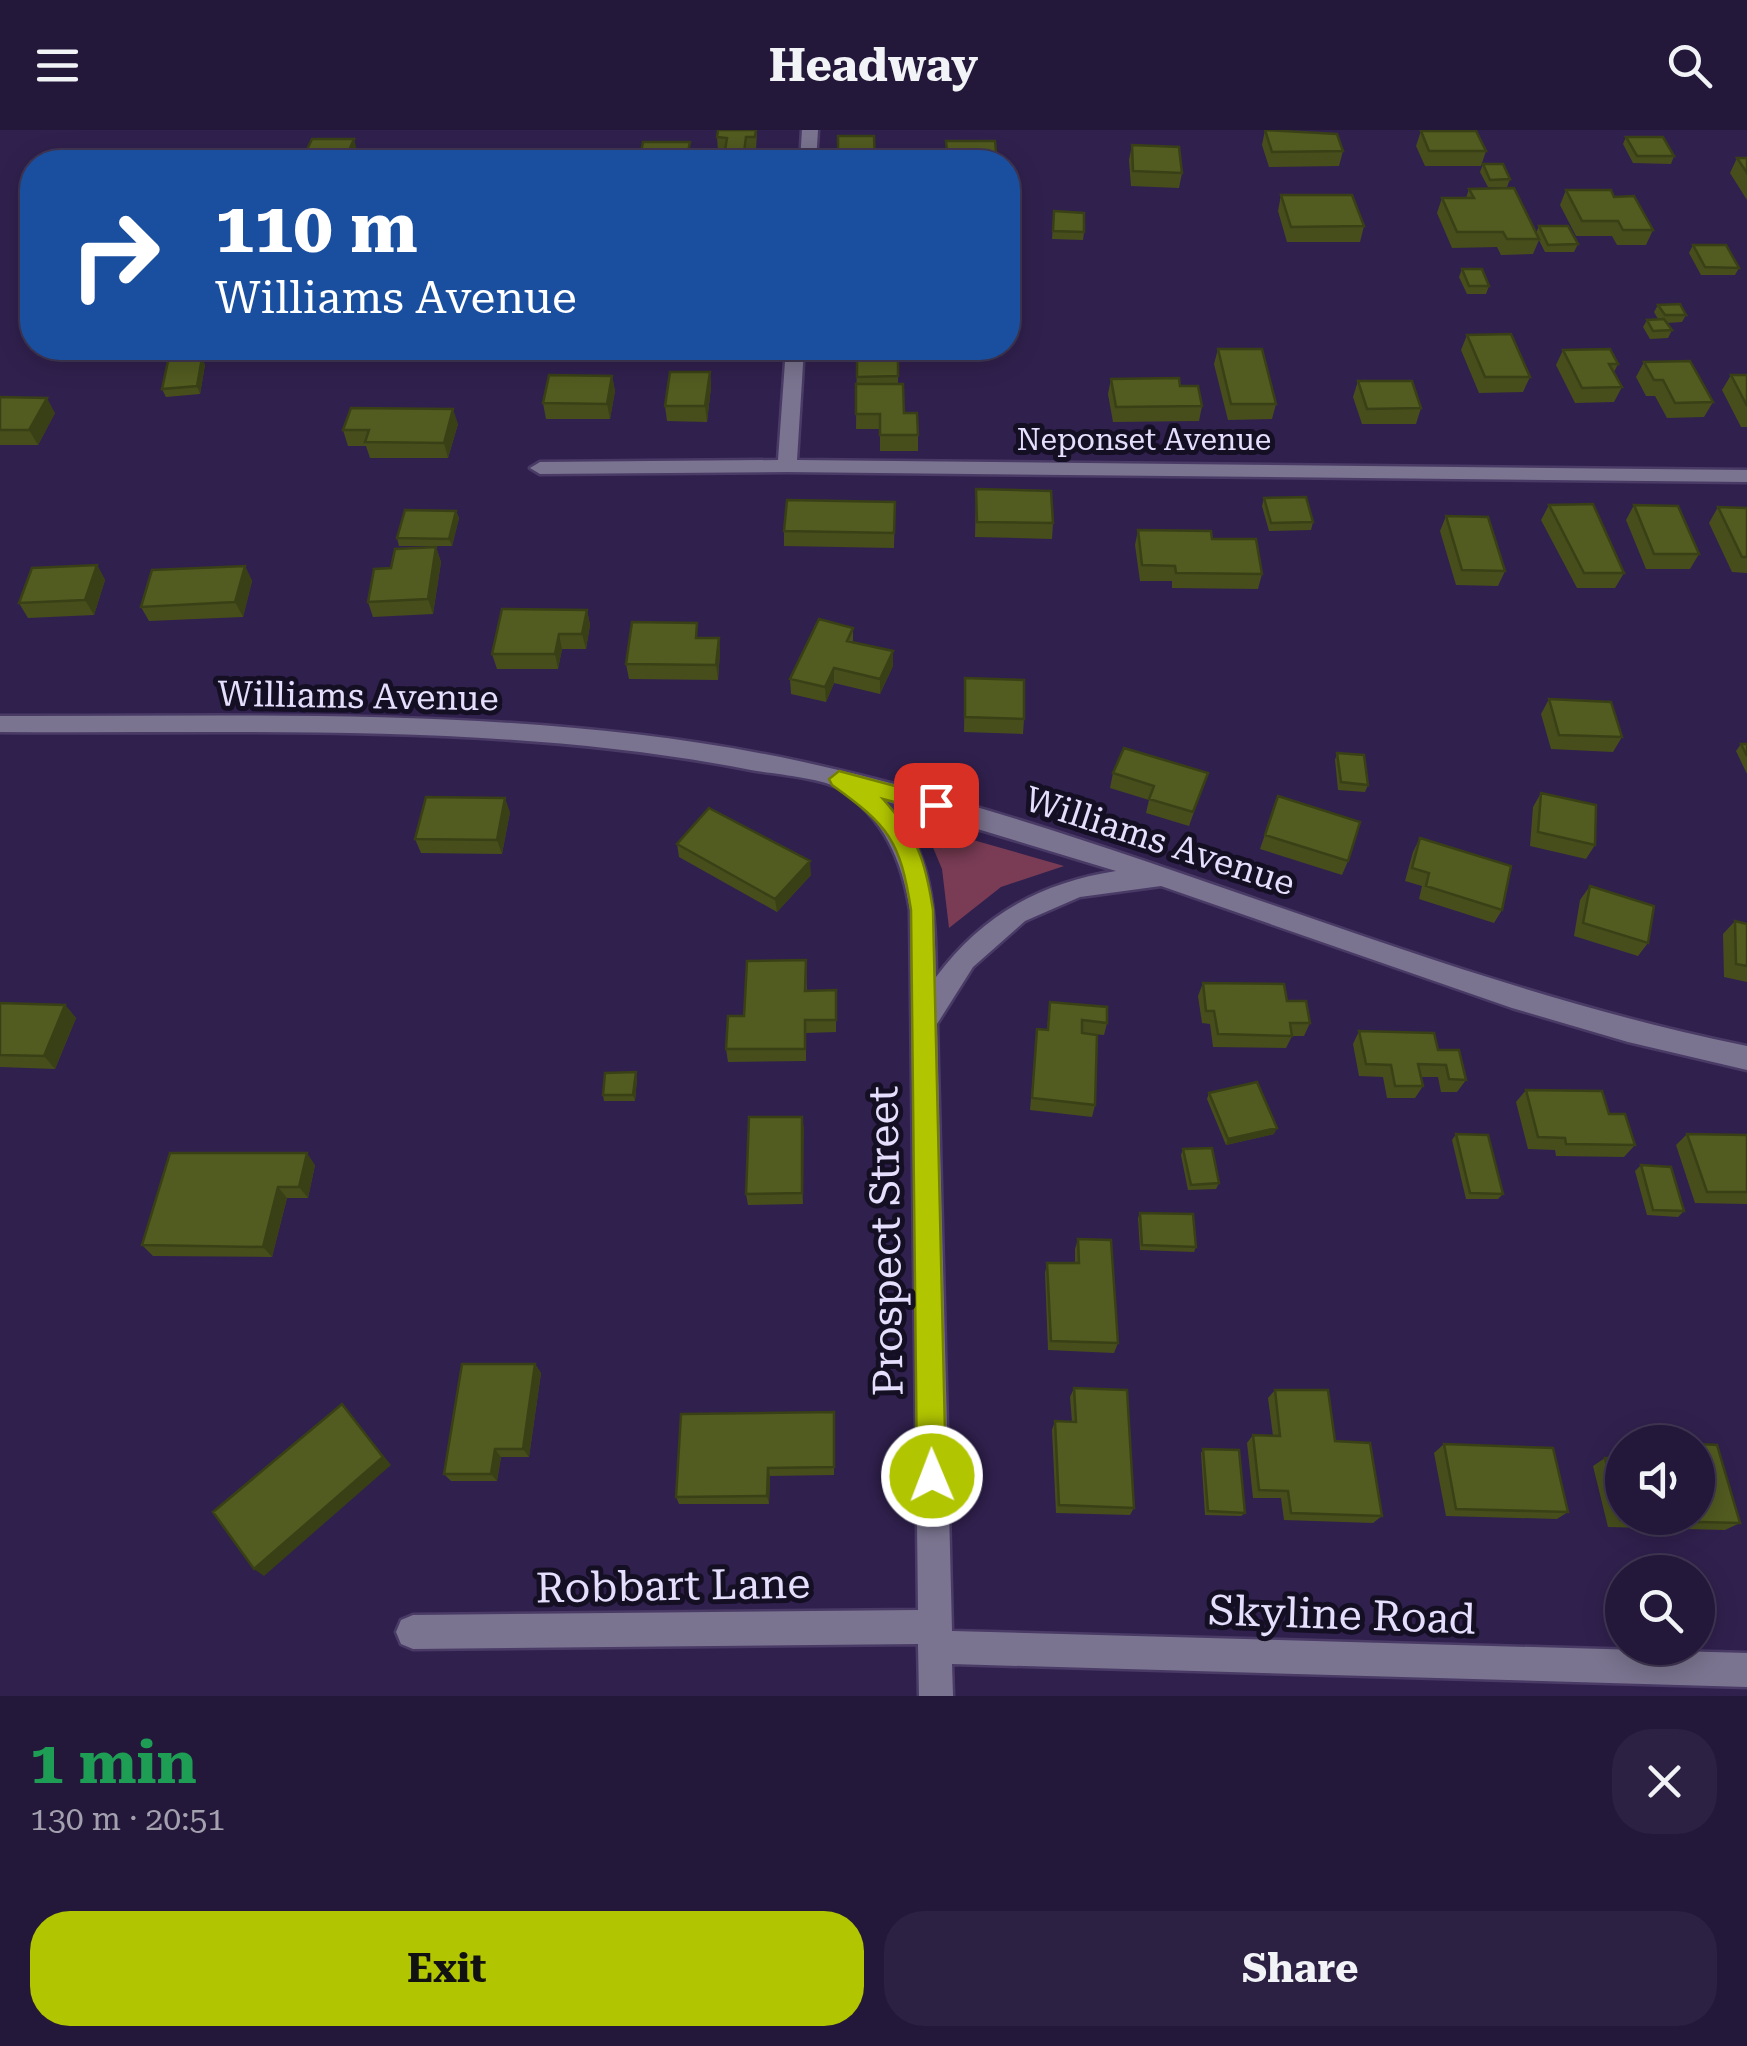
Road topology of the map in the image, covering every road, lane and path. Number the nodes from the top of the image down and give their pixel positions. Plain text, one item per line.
1 (794, 360) edge
2 (787, 466) junction
3 (540, 468) dead end
4 (1747, 476) edge
5 (0, 724) edge
6 (839, 779) junction
7 (1179, 882) junction
8 (924, 1025) junction
9 (1747, 1058) edge
10 (413, 1632) dead end
11 (935, 1637) junction
12 (1747, 1670) edge
13 (936, 1696) edge

1 - 2 street
2 - 3 street, Neponset Avenue
2 - 4 street, Neponset Avenue
5 - 6 street, Williams Avenue
6 - 7 street, Williams Avenue
6 - 8 street, Prospect Street
7 - 8 street, Prospect Street
7 - 9 street, Williams Avenue
8 - 11 street, Prospect Street
10 - 11 street, Robbart Lane
11 - 12 street, Skyline Road
11 - 13 street, Prospect Street

